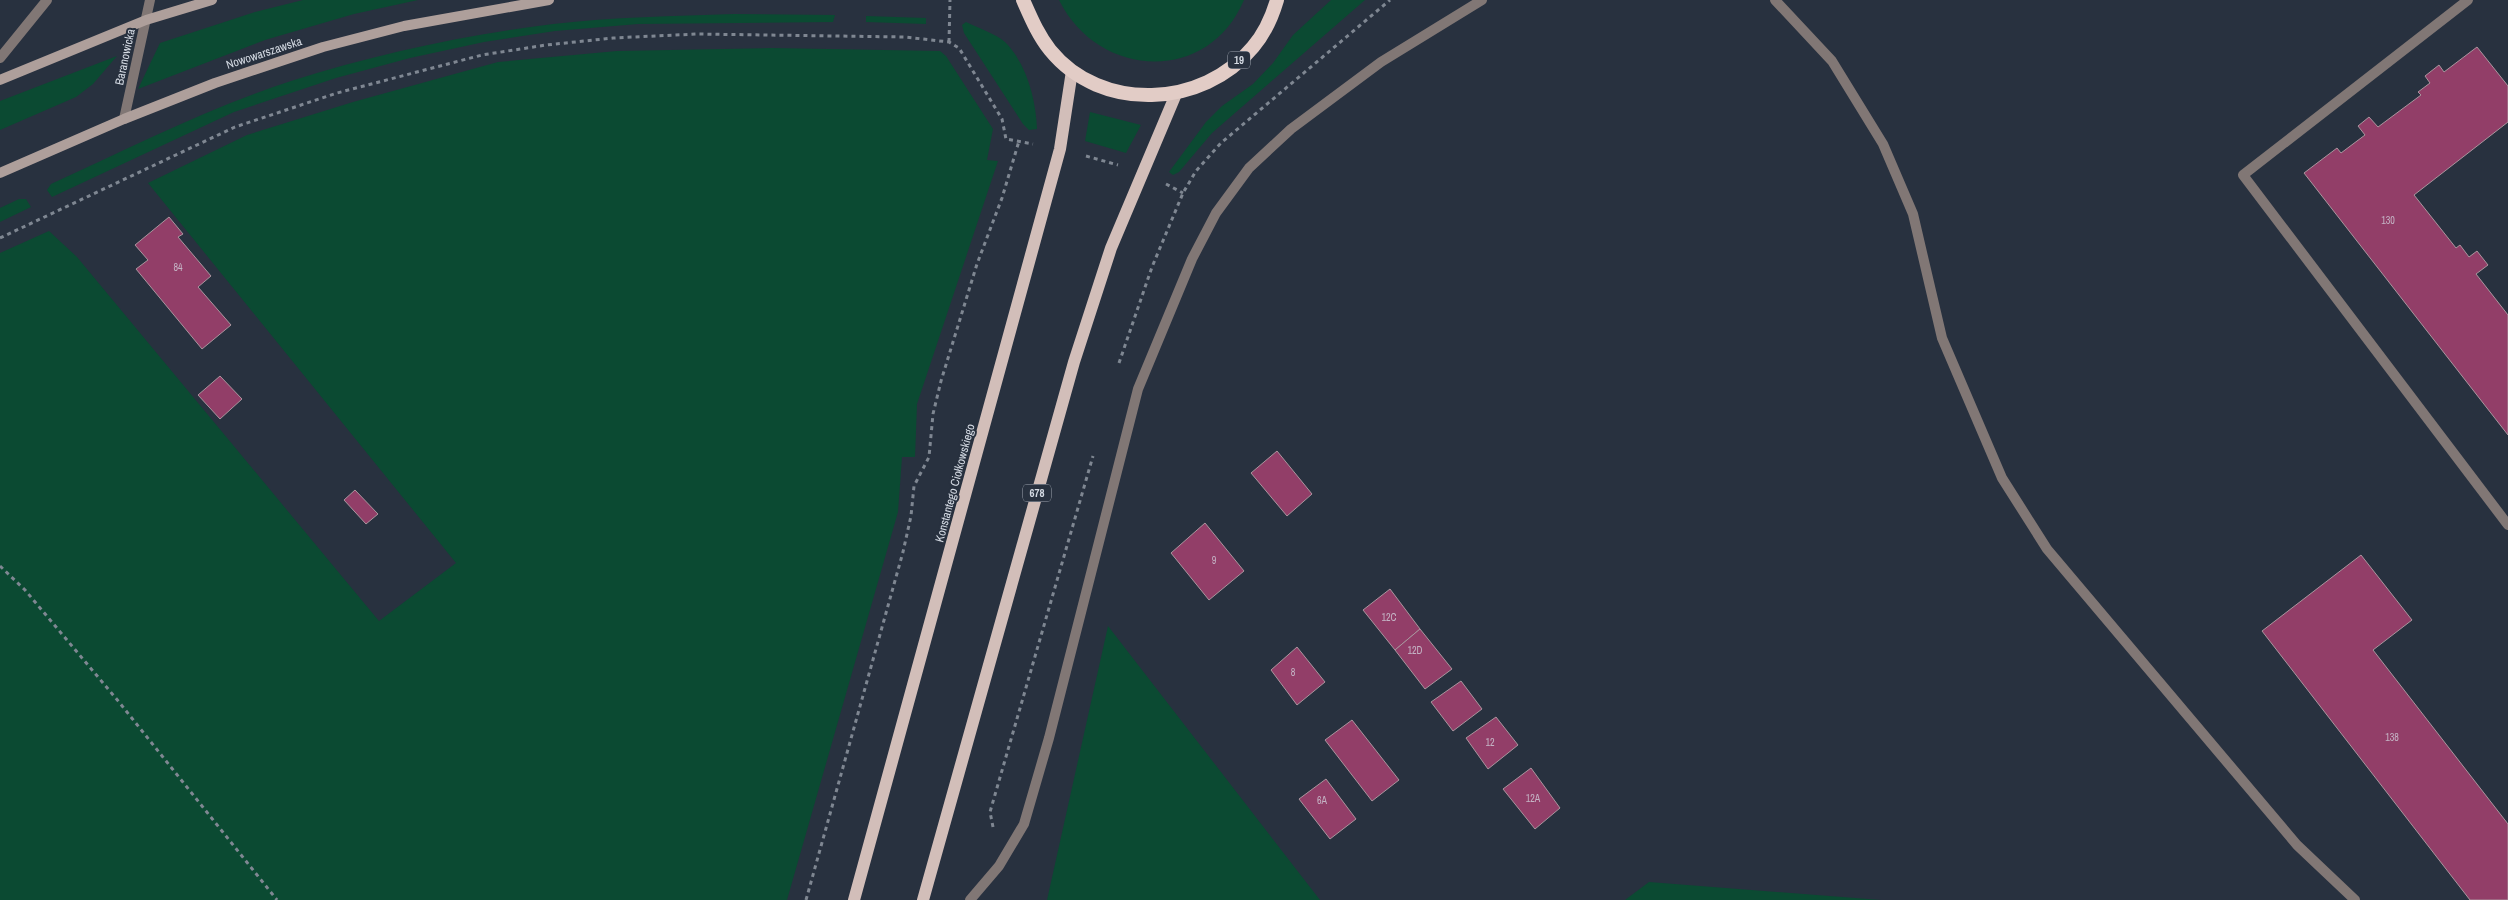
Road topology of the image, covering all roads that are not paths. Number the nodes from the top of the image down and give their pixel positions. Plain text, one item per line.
1 (47, 0) edge
2 (150, 0) edge
3 (212, 0) edge
4 (549, 0) edge
5 (1023, 0) edge
6 (1277, 0) edge
7 (1482, 0) edge
8 (1775, 0) edge
9 (2468, 0) edge
10 (146, 20) junction
11 (0, 58) edge
12 (1072, 71) junction
13 (0, 80) edge
14 (1176, 94) junction
15 (124, 118) junction
16 (0, 173) edge
17 (2508, 525) edge
18 (854, 900) edge
19 (923, 900) edge
20 (970, 900) edge
21 (2355, 900) edge

1 - 11 street
2 - 10 street, Baranowicka
3 - 10 main road
4 - 15 main road, Nowowarszawska
5 - 12 highway, 19
6 - 14 highway, 19
7 - 20 street
8 - 21 street
9 - 17 street
10 - 13 main road
10 - 15 street, Baranowicka
12 - 14 highway, 19
12 - 18 main road, Konstantego Ciołkowskiego
14 - 19 main road, 678
15 - 16 main road, Nowowarszawska

